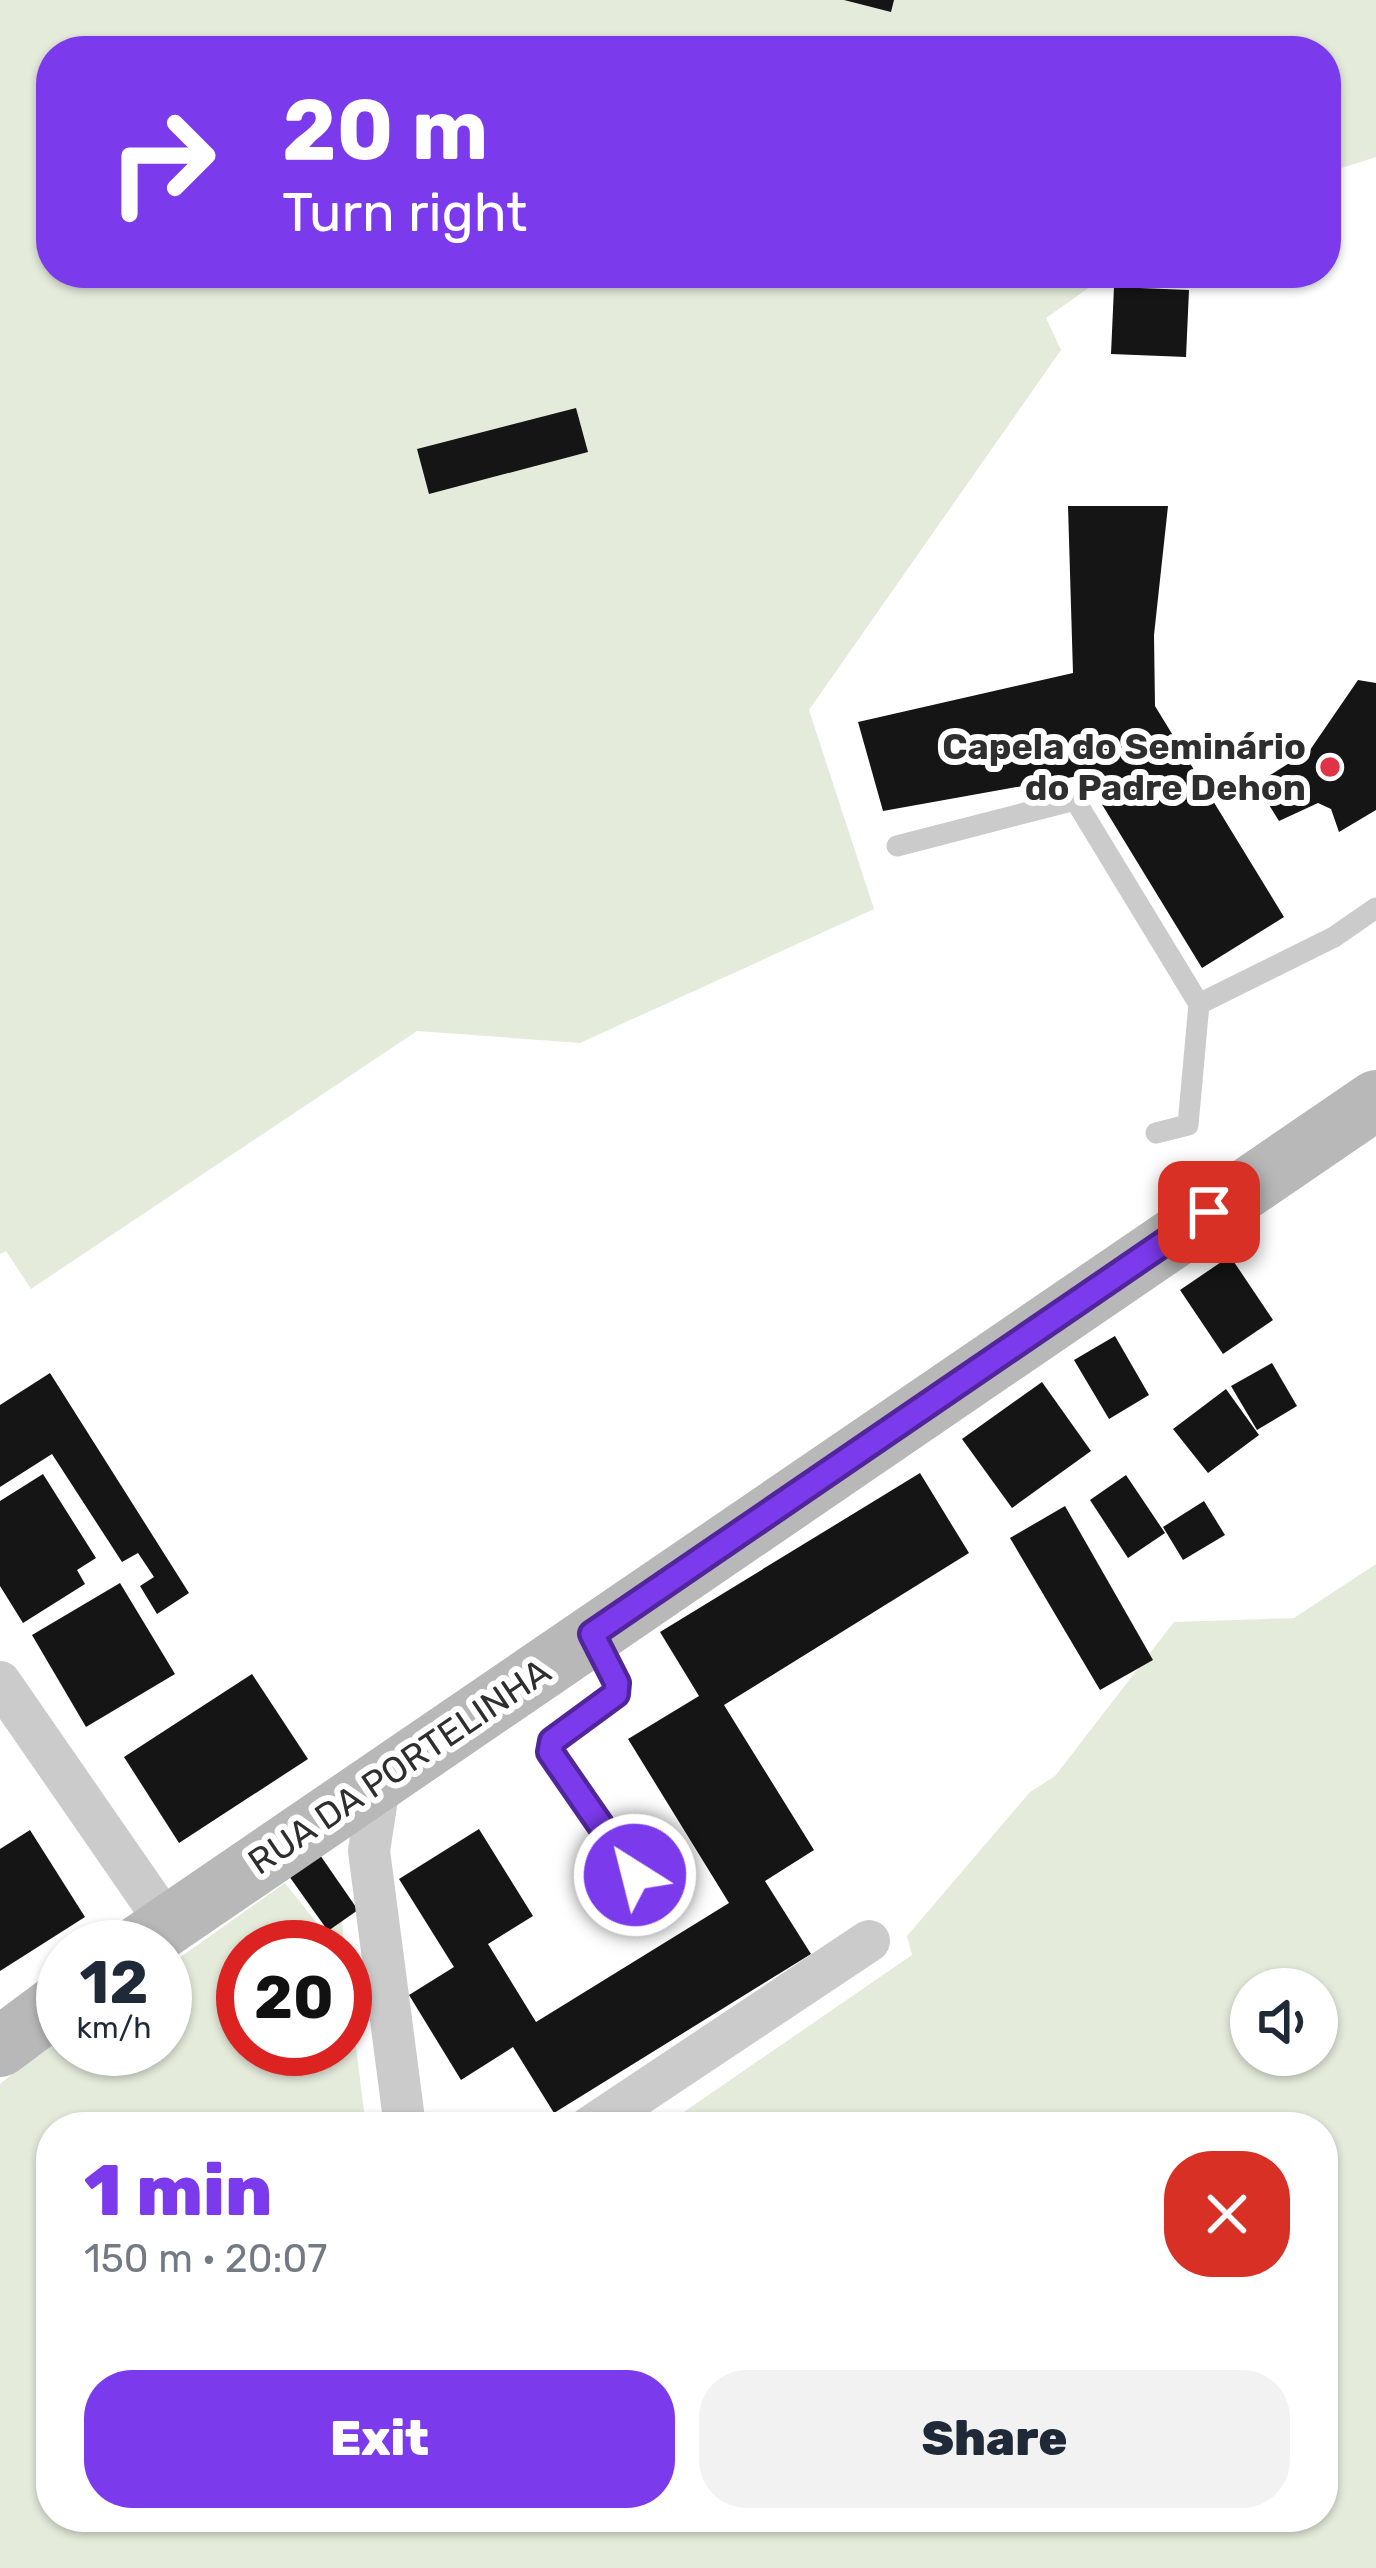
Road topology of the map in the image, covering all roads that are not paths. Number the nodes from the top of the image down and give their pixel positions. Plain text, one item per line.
1 (897, 846) dead end
2 (1376, 908) edge
3 (1199, 1004) junction
4 (1376, 1100) edge
5 (1156, 1133) dead end
6 (592, 1634) junction
7 (0, 1682) edge
8 (380, 1779) junction
9 (635, 1875) dead end
10 (142, 1920) edge
11 (175, 1920) edge
12 (869, 1941) dead end
13 (36, 2020) edge
14 (0, 2047) edge
15 (403, 2112) edge
16 (612, 2112) edge

1 - 3 lane
2 - 3 lane
3 - 5 lane
4 - 6 street, RUA DA PORTELINHA
6 - 8 street, RUA DA PORTELINHA
6 - 9 lane
7 - 10 street
8 - 11 street, RUA DA PORTELINHA
8 - 15 street
12 - 16 street
13 - 14 street

